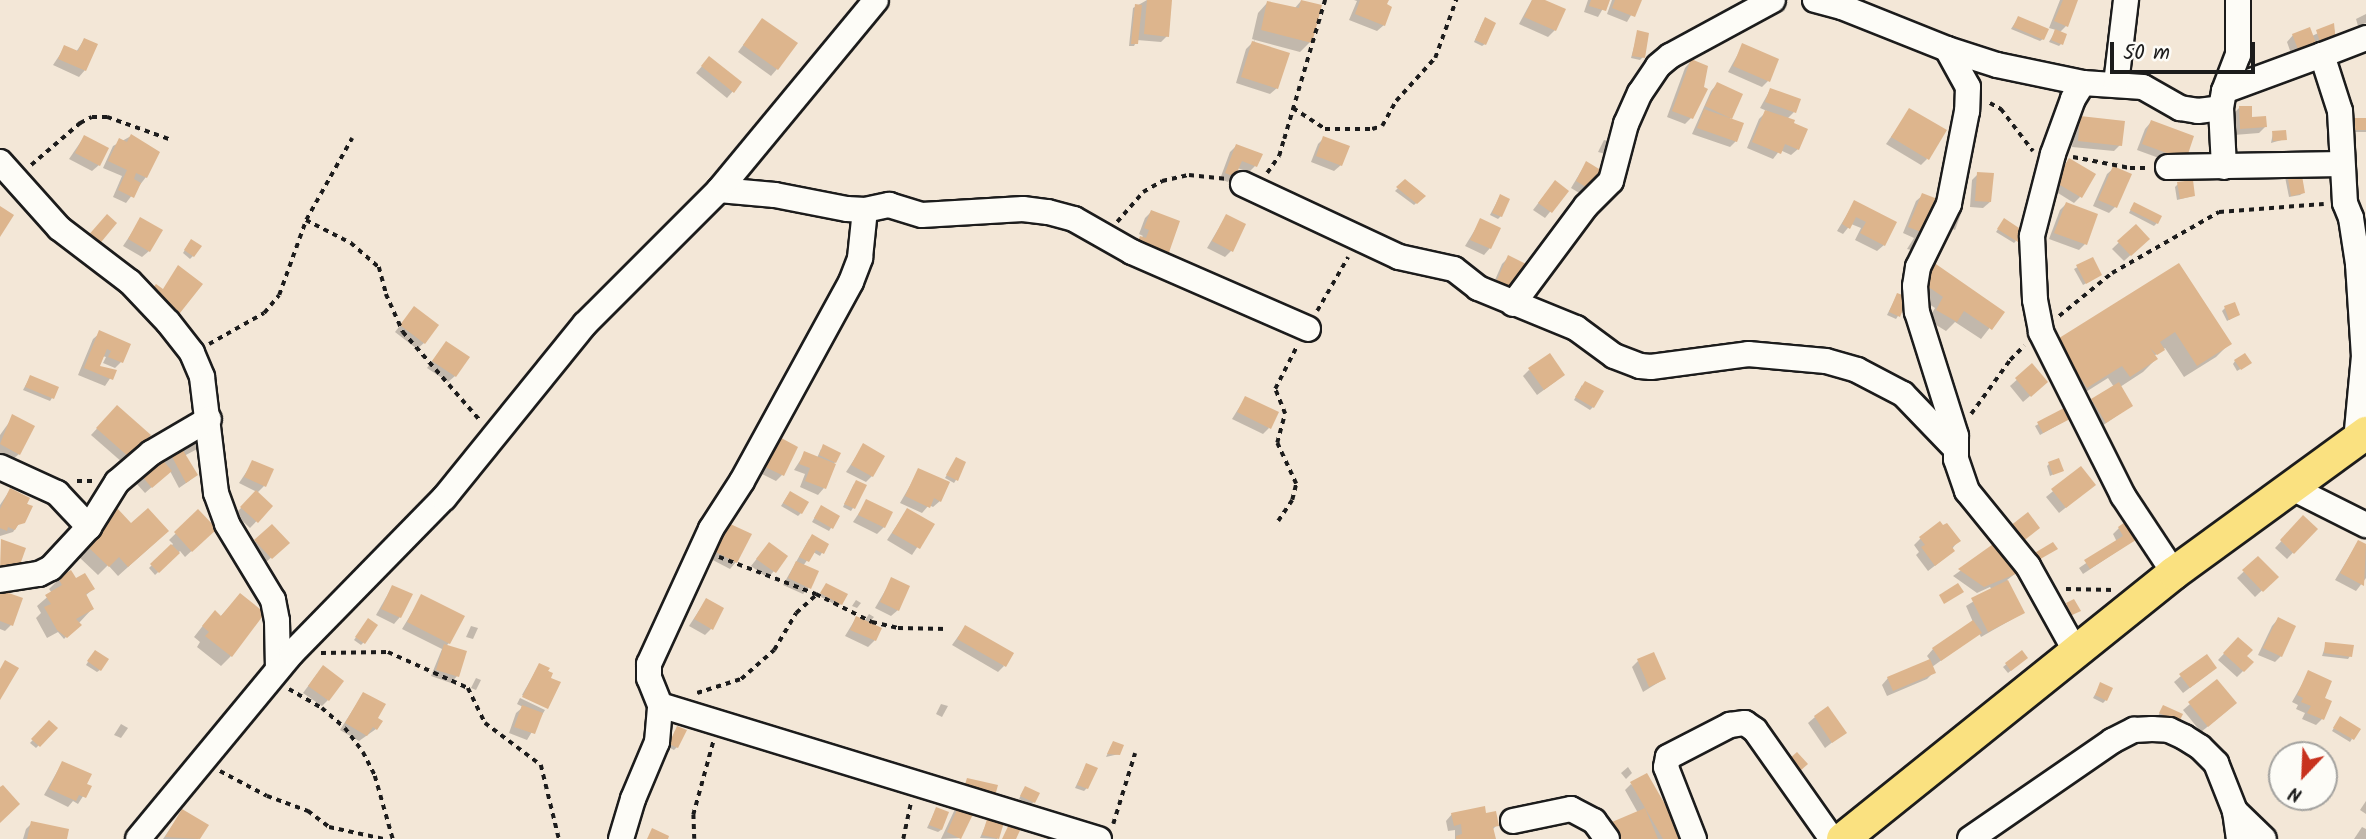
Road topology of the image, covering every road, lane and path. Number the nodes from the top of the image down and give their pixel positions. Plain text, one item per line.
1 (876, 0) edge
2 (1325, 0) edge
3 (1456, 0) edge
4 (1773, 0) edge
5 (1815, 0) edge
6 (2126, 0) edge
7 (2238, 0) edge
8 (2366, 38) edge
9 (1947, 49) junction
10 (2322, 55) junction
11 (2083, 83) junction
12 (2116, 84) junction
13 (1968, 87) junction
14 (2222, 99) junction
15 (1293, 108) junction
16 (352, 138) dead end
17 (169, 139) dead end
18 (2053, 153) junction
19 (2342, 164) junction
20 (2168, 167) joint
21 (2224, 167) junction
22 (7, 169) edge
23 (2047, 178) junction
24 (1243, 184) junction
25 (719, 190) junction
26 (2345, 203) junction
27 (865, 210) junction
28 (306, 220) junction
29 (1089, 226) junction
30 (1359, 240) junction
31 (1513, 304) junction
32 (1308, 329) junction
33 (2041, 332) junction
34 (192, 353) junction
35 (209, 419) junction
36 (494, 436) junction
37 (2361, 437) edge
38 (1956, 442) junction
39 (0, 467) edge
40 (2290, 487) junction
41 (1278, 521) dead end
42 (2366, 525) edge
43 (89, 527) junction
44 (702, 549) junction
45 (2174, 573) junction
46 (0, 580) edge
47 (2043, 592) junction
48 (816, 594) junction
49 (2147, 595) junction
50 (947, 629) dead end
51 (2077, 654) junction
52 (280, 667) junction
53 (669, 708) junction
54 (720, 724) junction
55 (1135, 753) dead end
56 (200, 763) junction
57 (915, 783) junction
58 (2235, 811) junction
59 (1513, 821) dead end
60 (1105, 834) edge
61 (138, 839) edge
62 (384, 839) edge
63 (393, 839) edge
64 (559, 839) edge
65 (621, 839) edge
66 (694, 839) edge
67 (903, 839) edge
68 (1607, 839) edge
69 (1694, 839) edge
70 (1832, 839) edge
71 (1843, 839) edge
72 (1970, 839) edge
73 (2239, 839) edge
74 (2264, 839) edge

1 - 25 street
2 - 15 path
3 - 15 path
4 - 31 street
5 - 9 street
6 - 12 street
7 - 14 street
8 - 10 street
9 - 11 street
9 - 13 street
10 - 14 street
10 - 19 street
11 - 12 street
11 - 18 street
12 - 14 street
13 - 23 path
13 - 38 street
14 - 21 street
15 - 24 path
16 - 28 path
17 - 22 path
18 - 20 path
18 - 23 street
19 - 21 street
19 - 26 street
20 - 21 street
22 - 34 street
23 - 33 street
24 - 29 path
24 - 30 street
25 - 27 street
25 - 36 street
26 - 33 path
26 - 37 street
27 - 29 street
27 - 44 street
28 - 34 path
28 - 36 path
29 - 32 street
30 - 31 street
30 - 32 path
31 - 38 street
32 - 41 path
33 - 38 path
33 - 45 street
34 - 35 street
35 - 43 street
35 - 52 street
36 - 52 street
37 - 40 main road
38 - 47 street
39 - 43 street
40 - 42 street
40 - 45 main road
43 - 46 street
44 - 48 path
44 - 53 street
45 - 49 main road
47 - 49 path
47 - 51 street
48 - 50 path
48 - 53 path
49 - 51 main road
51 - 71 main road
52 - 56 street
52 - 63 path
52 - 64 path
53 - 54 street
53 - 65 street
54 - 57 street
54 - 66 path
55 - 60 path
56 - 61 street
56 - 62 path
57 - 60 street
57 - 67 path
58 - 72 street
58 - 73 street
58 - 74 street
59 - 68 street
69 - 70 street

